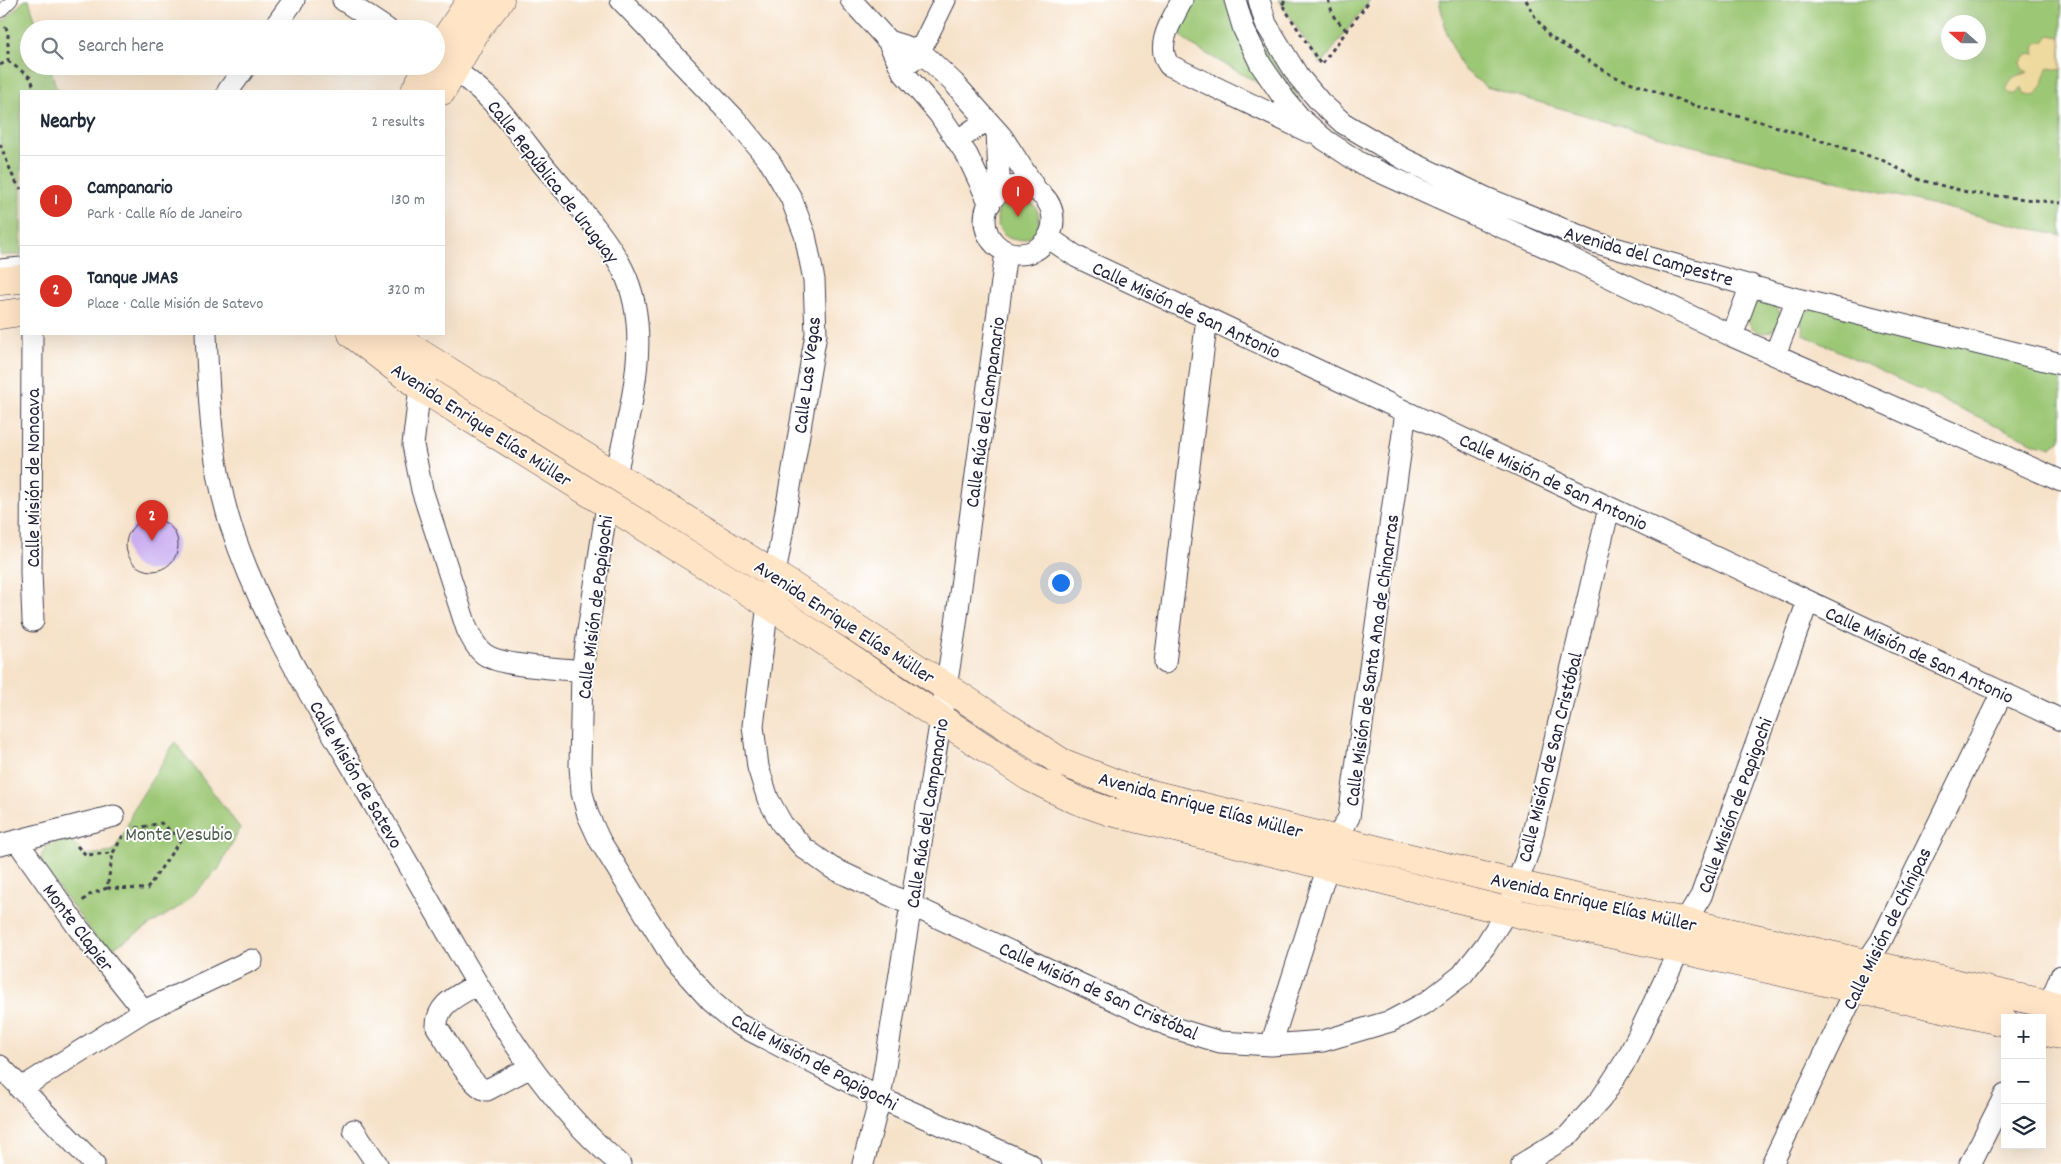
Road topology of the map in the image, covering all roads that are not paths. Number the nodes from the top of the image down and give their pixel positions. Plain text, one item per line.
1 (12, 0) edge
2 (294, 0) edge
3 (343, 0) edge
4 (471, 0) edge
5 (500, 0) edge
6 (621, 0) edge
7 (851, 0) edge
8 (945, 0) edge
9 (1182, 0) edge
10 (1235, 0) edge
11 (1259, 0) edge
12 (1, 17) edge
13 (280, 20) edge
14 (373, 20) edge
15 (888, 41) junction
16 (920, 51) junction
17 (445, 55) edge
18 (445, 62) edge
19 (445, 71) edge
20 (903, 72) junction
21 (240, 75) edge
22 (432, 75) edge
23 (229, 90) edge
24 (416, 90) edge
25 (992, 126) junction
26 (1370, 139) junction
27 (1325, 140) junction
28 (957, 141) junction
29 (1360, 163) junction
30 (1037, 191) junction
31 (993, 199) junction
32 (1049, 238) junction
33 (1006, 252) junction
34 (20, 263) edge
35 (0, 265) edge
36 (20, 279) edge
37 (0, 281) edge
38 (1751, 285) junction
39 (1797, 299) junction
40 (20, 312) edge
41 (0, 314) edge
42 (1207, 318) junction
43 (32, 335) edge
44 (206, 335) edge
45 (353, 335) edge
46 (391, 335) edge
47 (1732, 336) junction
48 (1775, 354) junction
49 (433, 362) junction
50 (2061, 364) edge
51 (420, 387) junction
52 (1406, 412) junction
53 (616, 475) junction
54 (2061, 481) edge
55 (607, 505) junction
56 (1609, 508) junction
57 (775, 575) junction
58 (1808, 601) junction
59 (768, 604) junction
60 (33, 621) dead end
61 (1165, 663) dead end
62 (582, 671) junction
63 (945, 686) junction
64 (2002, 693) junction
65 (941, 718) junction
66 (2061, 720) edge
67 (122, 823) road end
68 (1337, 838) junction
69 (8, 843) edge
70 (1330, 867) junction
71 (1516, 884) junction
72 (911, 906) junction
73 (1507, 912) junction
74 (1685, 922) junction
75 (1679, 950) junction
76 (252, 960) dead end
77 (1866, 963) junction
78 (2061, 976) edge
79 (476, 984) junction
80 (1856, 989) junction
81 (2051, 1010) edge
82 (144, 1011) junction
83 (2001, 1021) edge
84 (2046, 1032) edge
85 (2061, 1035) edge
86 (1271, 1046) junction
87 (0, 1066) edge
88 (530, 1068) junction
89 (20, 1089) junction
90 (880, 1098) junction
91 (2001, 1102) edge
92 (354, 1130) dead end
93 (94, 1164) edge
94 (377, 1164) edge
95 (620, 1164) edge
96 (863, 1164) edge
97 (1030, 1164) edge
98 (1522, 1164) edge
99 (1772, 1164) edge
100 (1970, 1164) edge

1 - 12 lane
2 - 13 street
3 - 14 street
4 - 17 main road
5 - 18 main road
6 - 57 street, Calle Las Vegas
7 - 15 street
8 - 16 street
9 - 27 street, Avenida del Campestre
10 - 27 street, Avenida del Campestre
11 - 26 street, Avenida del Campestre
15 - 16 street
15 - 20 street
16 - 20 street
16 - 25 street
19 - 53 street, Calle República de Uruguay
20 - 28 street
21 - 23 street
22 - 24 main road
25 - 28 street
25 - 30 street
25 - 31 street
26 - 29 street
26 - 38 street, Avenida del Campestre
27 - 29 street, Avenida del Campestre
28 - 31 street
29 - 47 street, Avenida del Campestre
30 - 31 street
30 - 32 street
31 - 33 street
32 - 33 street
32 - 42 street, Calle Misión de San Antonio
33 - 63 street, Calle Rúa del Campanario
34 - 35 lane
36 - 37 main road
38 - 39 street, Avenida del Campestre
38 - 47 street
39 - 48 street
39 - 50 street, Avenida del Campestre
40 - 41 main road
42 - 52 street, Calle Misión de San Antonio
42 - 61 street
43 - 60 street, Calle Misión de Nonoava
44 - 79 street, Calle Misión de Satevo
45 - 51 main road, Avenida Enrique Elías Müller
46 - 49 main road, Avenida Enrique Elías Müller
47 - 48 street, Avenida del Campestre
48 - 54 street, Avenida del Campestre
49 - 51 street
49 - 53 main road, Avenida Enrique Elías Müller
51 - 55 main road, Avenida Enrique Elías Müller
51 - 62 street
52 - 56 street, Calle Misión de San Antonio
52 - 68 street, Calle Misión de Santa Ana de Chinarras
53 - 57 main road, Avenida Enrique Elías Müller
55 - 59 main road, Avenida Enrique Elías Müller
55 - 62 street, Calle Misión de Papigochi
56 - 58 street, Calle Misión de San Antonio
56 - 71 street, Calle Misión de San Cristóbal
57 - 59 street, Calle Misión de San Cristóbal
57 - 63 main road, Avenida Enrique Elías Müller
58 - 64 street, Calle Misión de San Antonio
58 - 74 street, Calle Misión de Papigochi
59 - 65 main road, Avenida Enrique Elías Müller
59 - 72 street, Calle Misión de San Cristóbal
62 - 90 street, Calle Misión de Papigochi
63 - 65 street, Calle Rúa del Campanario
63 - 68 main road, Avenida Enrique Elías Müller
64 - 66 street, Calle Misión de San Antonio
64 - 77 street, Calle Misión de Chínipas
65 - 70 main road, Avenida Enrique Elías Müller
65 - 72 street, Calle Rúa del Campanario
67 - 69 street
68 - 70 street, Calle Misión de Santa Ana de Chinarras
68 - 71 main road, Avenida Enrique Elías Müller
69 - 82 street, Monte Clapier
70 - 73 main road, Avenida Enrique Elías Müller
70 - 86 street, Calle Misión de Santa Ana de Chinarras
71 - 73 street, Calle Misión de San Cristóbal
71 - 74 main road, Avenida Enrique Elías Müller
72 - 86 street, Calle Misión de San Cristóbal
72 - 90 street, Calle Rúa del Campanario
73 - 75 main road, Avenida Enrique Elías Müller
73 - 86 street, Calle Misión de San Cristóbal
74 - 75 street, Calle Misión de Papigochi
74 - 77 main road, Avenida Enrique Elías Müller
75 - 80 main road, Avenida Enrique Elías Müller
75 - 98 street, Calle Misión de Papigochi
76 - 82 street
77 - 80 street, Calle Misión de Chínipas
77 - 81 main road, Avenida Enrique Elías Müller
78 - 81 street
79 - 88 street, Calle Misión de Satevo
79 - 88 street
80 - 83 main road, Avenida Enrique Elías Müller
80 - 99 street, Calle Misión de Chínipas
82 - 89 street
84 - 85 main road
87 - 89 street
88 - 95 street, Calle Misión de Satevo
89 - 93 street
90 - 96 street, Calle Rúa del Campanario
90 - 97 street, Calle Misión de Papigochi
91 - 100 street
92 - 94 street

